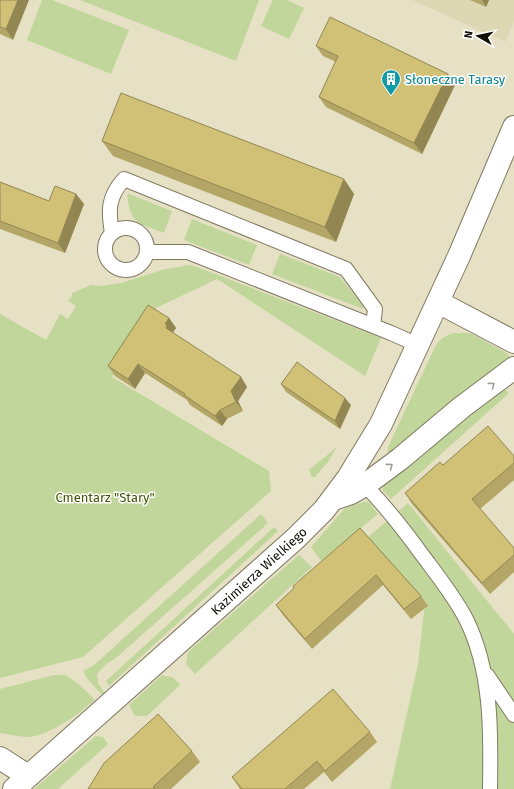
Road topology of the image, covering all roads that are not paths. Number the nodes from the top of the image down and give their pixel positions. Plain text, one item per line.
1 (514, 127) edge
2 (112, 233) junction
3 (147, 252) junction
4 (438, 302) junction
5 (373, 326) junction
6 (514, 342) edge
7 (418, 345) junction
8 (514, 368) edge
9 (365, 485) junction
10 (333, 499) junction
11 (482, 668) junction
12 (514, 715) edge
13 (0, 758) edge
14 (21, 783) edge
15 (490, 789) edge

1 - 4 street, Kazimierza Wielkiego
2 - 3 lane
2 - 3 lane
2 - 5 lane
3 - 5 lane
4 - 6 street
4 - 7 street, Kazimierza Wielkiego
5 - 7 lane
7 - 10 street, Kazimierza Wielkiego
9 -> 8 street
9 - 10 street
9 - 11 lane
10 - 14 street, Kazimierza Wielkiego
11 - 12 lane
11 - 15 lane
13 - 14 street

